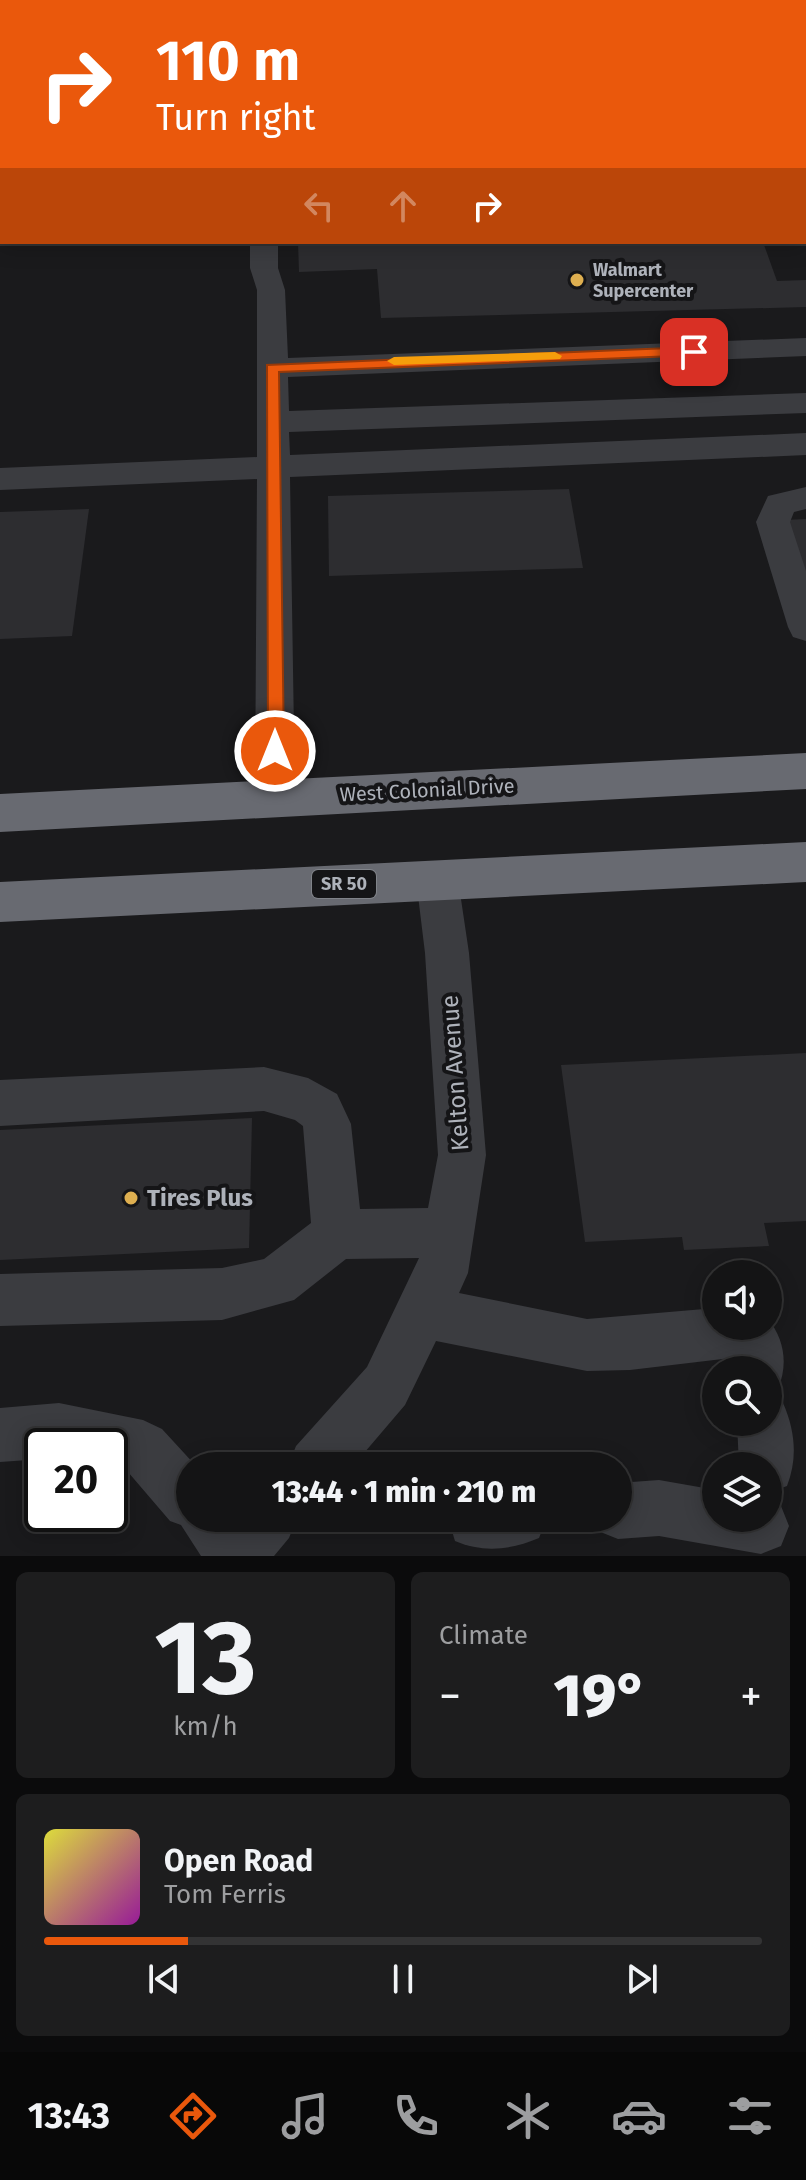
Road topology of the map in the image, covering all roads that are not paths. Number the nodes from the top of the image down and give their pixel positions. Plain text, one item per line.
1 (264, 244) edge
2 (806, 347) edge
3 (272, 368) junction
4 (806, 403) edge
5 (273, 422) junction
6 (806, 444) edge
7 (272, 468) junction
8 (0, 479) edge
9 (806, 498) edge
10 (806, 627) edge
11 (806, 771) edge
12 (275, 797) junction
13 (0, 813) edge
14 (806, 862) edge
15 (437, 879) junction
16 (0, 902) edge
17 (0, 1103) edge
18 (449, 1233) junction
19 (337, 1234) junction
20 (0, 1300) edge
21 (422, 1312) junction
22 (758, 1356) edge
23 (0, 1435) edge
24 (328, 1452) edge
25 (176, 1485) edge
26 (632, 1510) edge
27 (760, 1533) edge

1 - 3 street
2 - 3 street
3 - 5 street
4 - 5 street
5 - 7 street
6 - 7 street
7 - 8 street
7 - 12 street
9 - 10 street
11 - 12 highway, West Colonial Drive
12 - 13 highway, West Colonial Drive
14 - 15 highway, SR 50
15 - 16 highway, SR 50
15 - 18 street, Kelton Avenue
17 - 19 street
18 - 19 street
18 - 21 street, Kelton Avenue
19 - 20 street
21 - 22 street
21 - 24 street, Kelton Avenue
23 - 25 street
26 - 27 street

